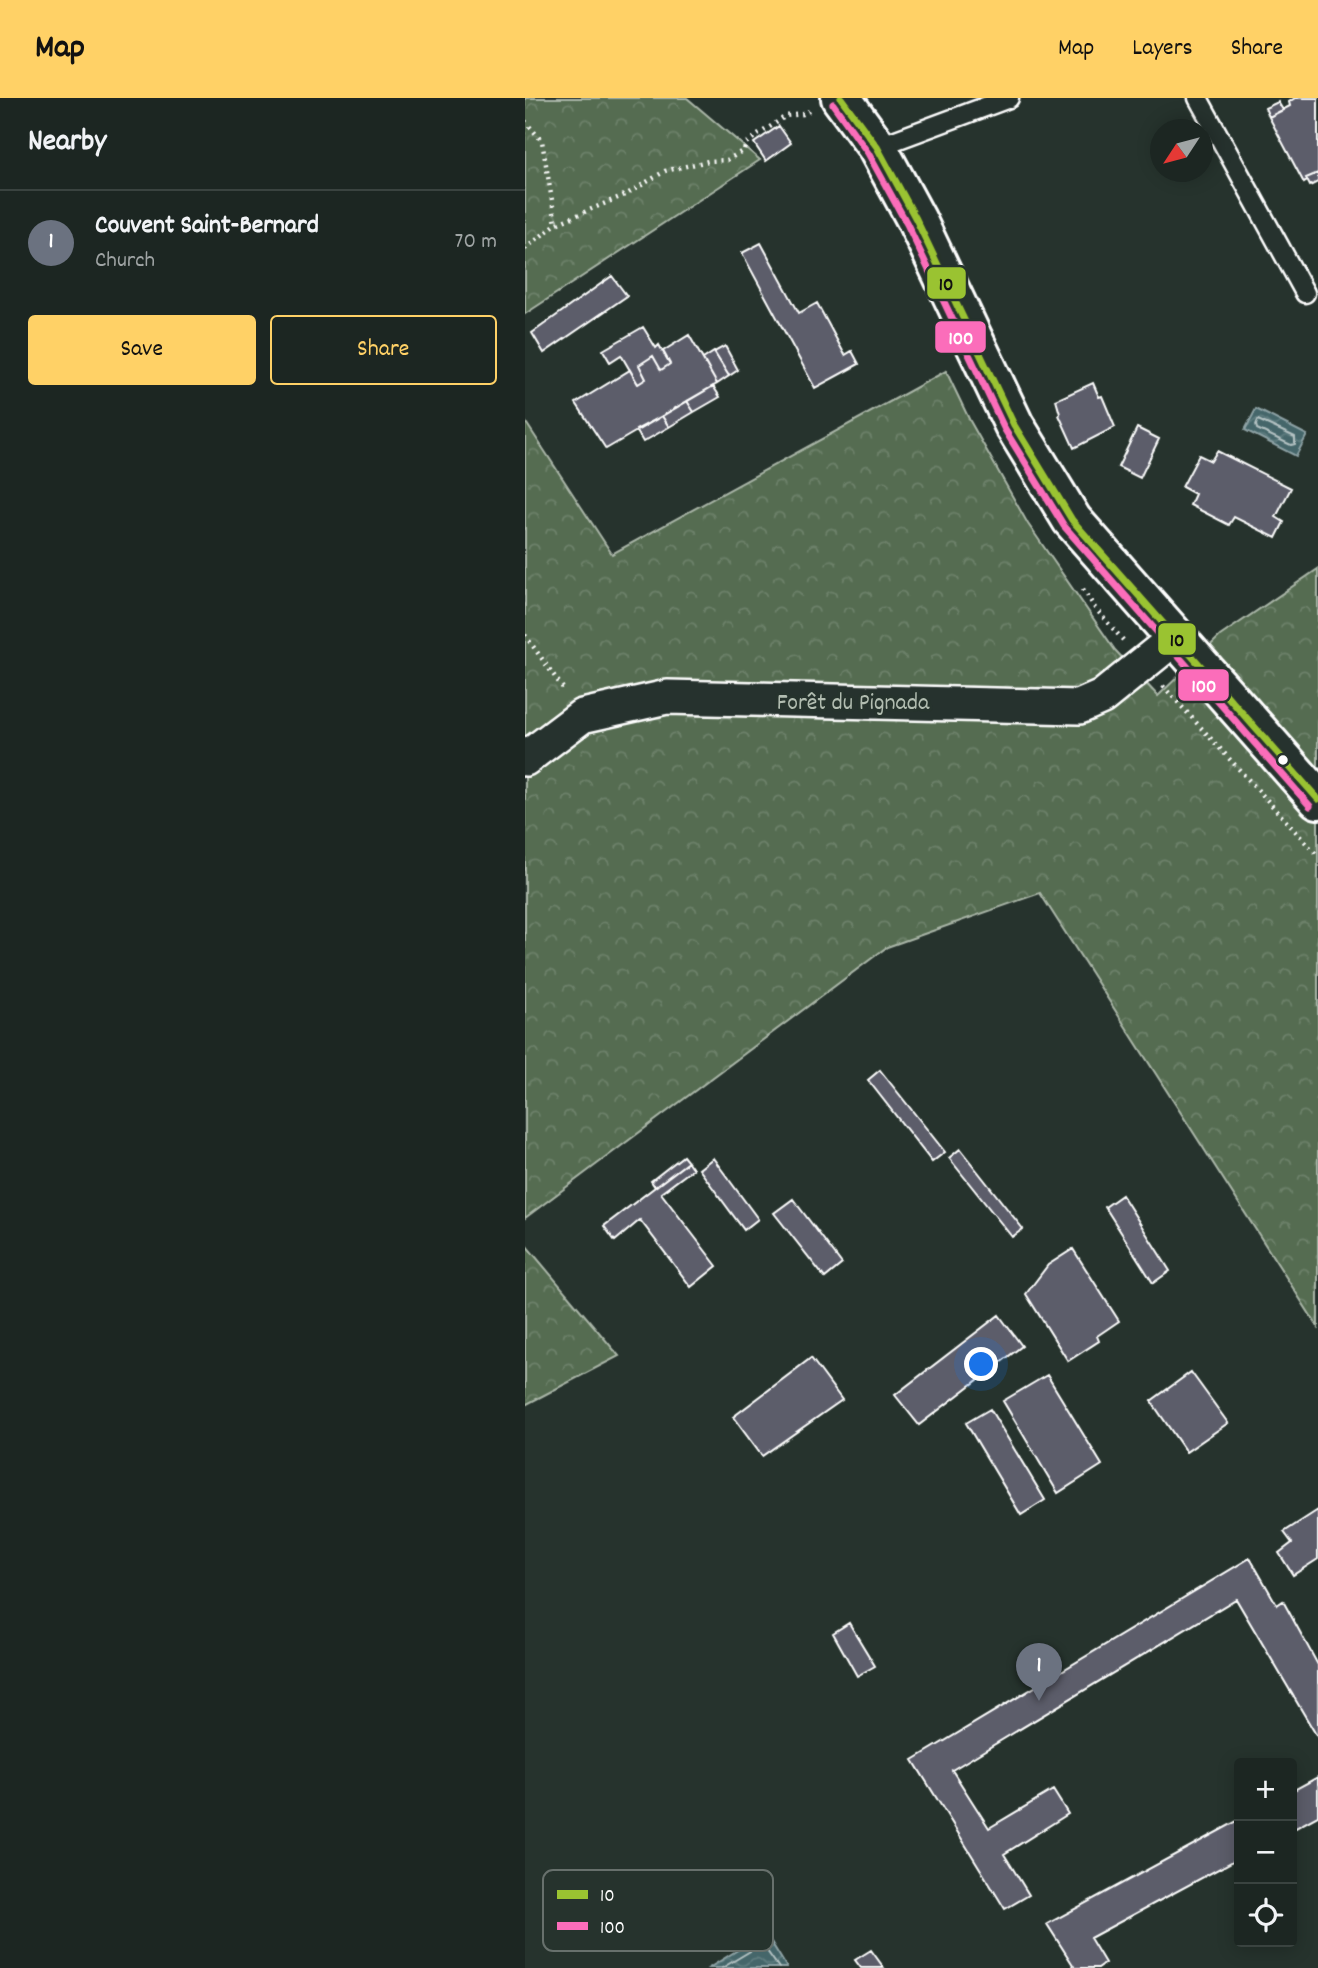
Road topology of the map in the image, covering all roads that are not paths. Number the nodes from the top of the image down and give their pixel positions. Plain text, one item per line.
1 (1009, 98) edge
2 (1198, 98) edge
3 (843, 106) edge
4 (877, 147) junction
5 (1305, 293) dead end
6 (1175, 638) junction
7 (525, 759) edge
8 (1318, 799) edge

1 - 4 lane
2 - 5 lane
3 - 4 street
4 - 6 street
6 - 7 street
6 - 8 street

